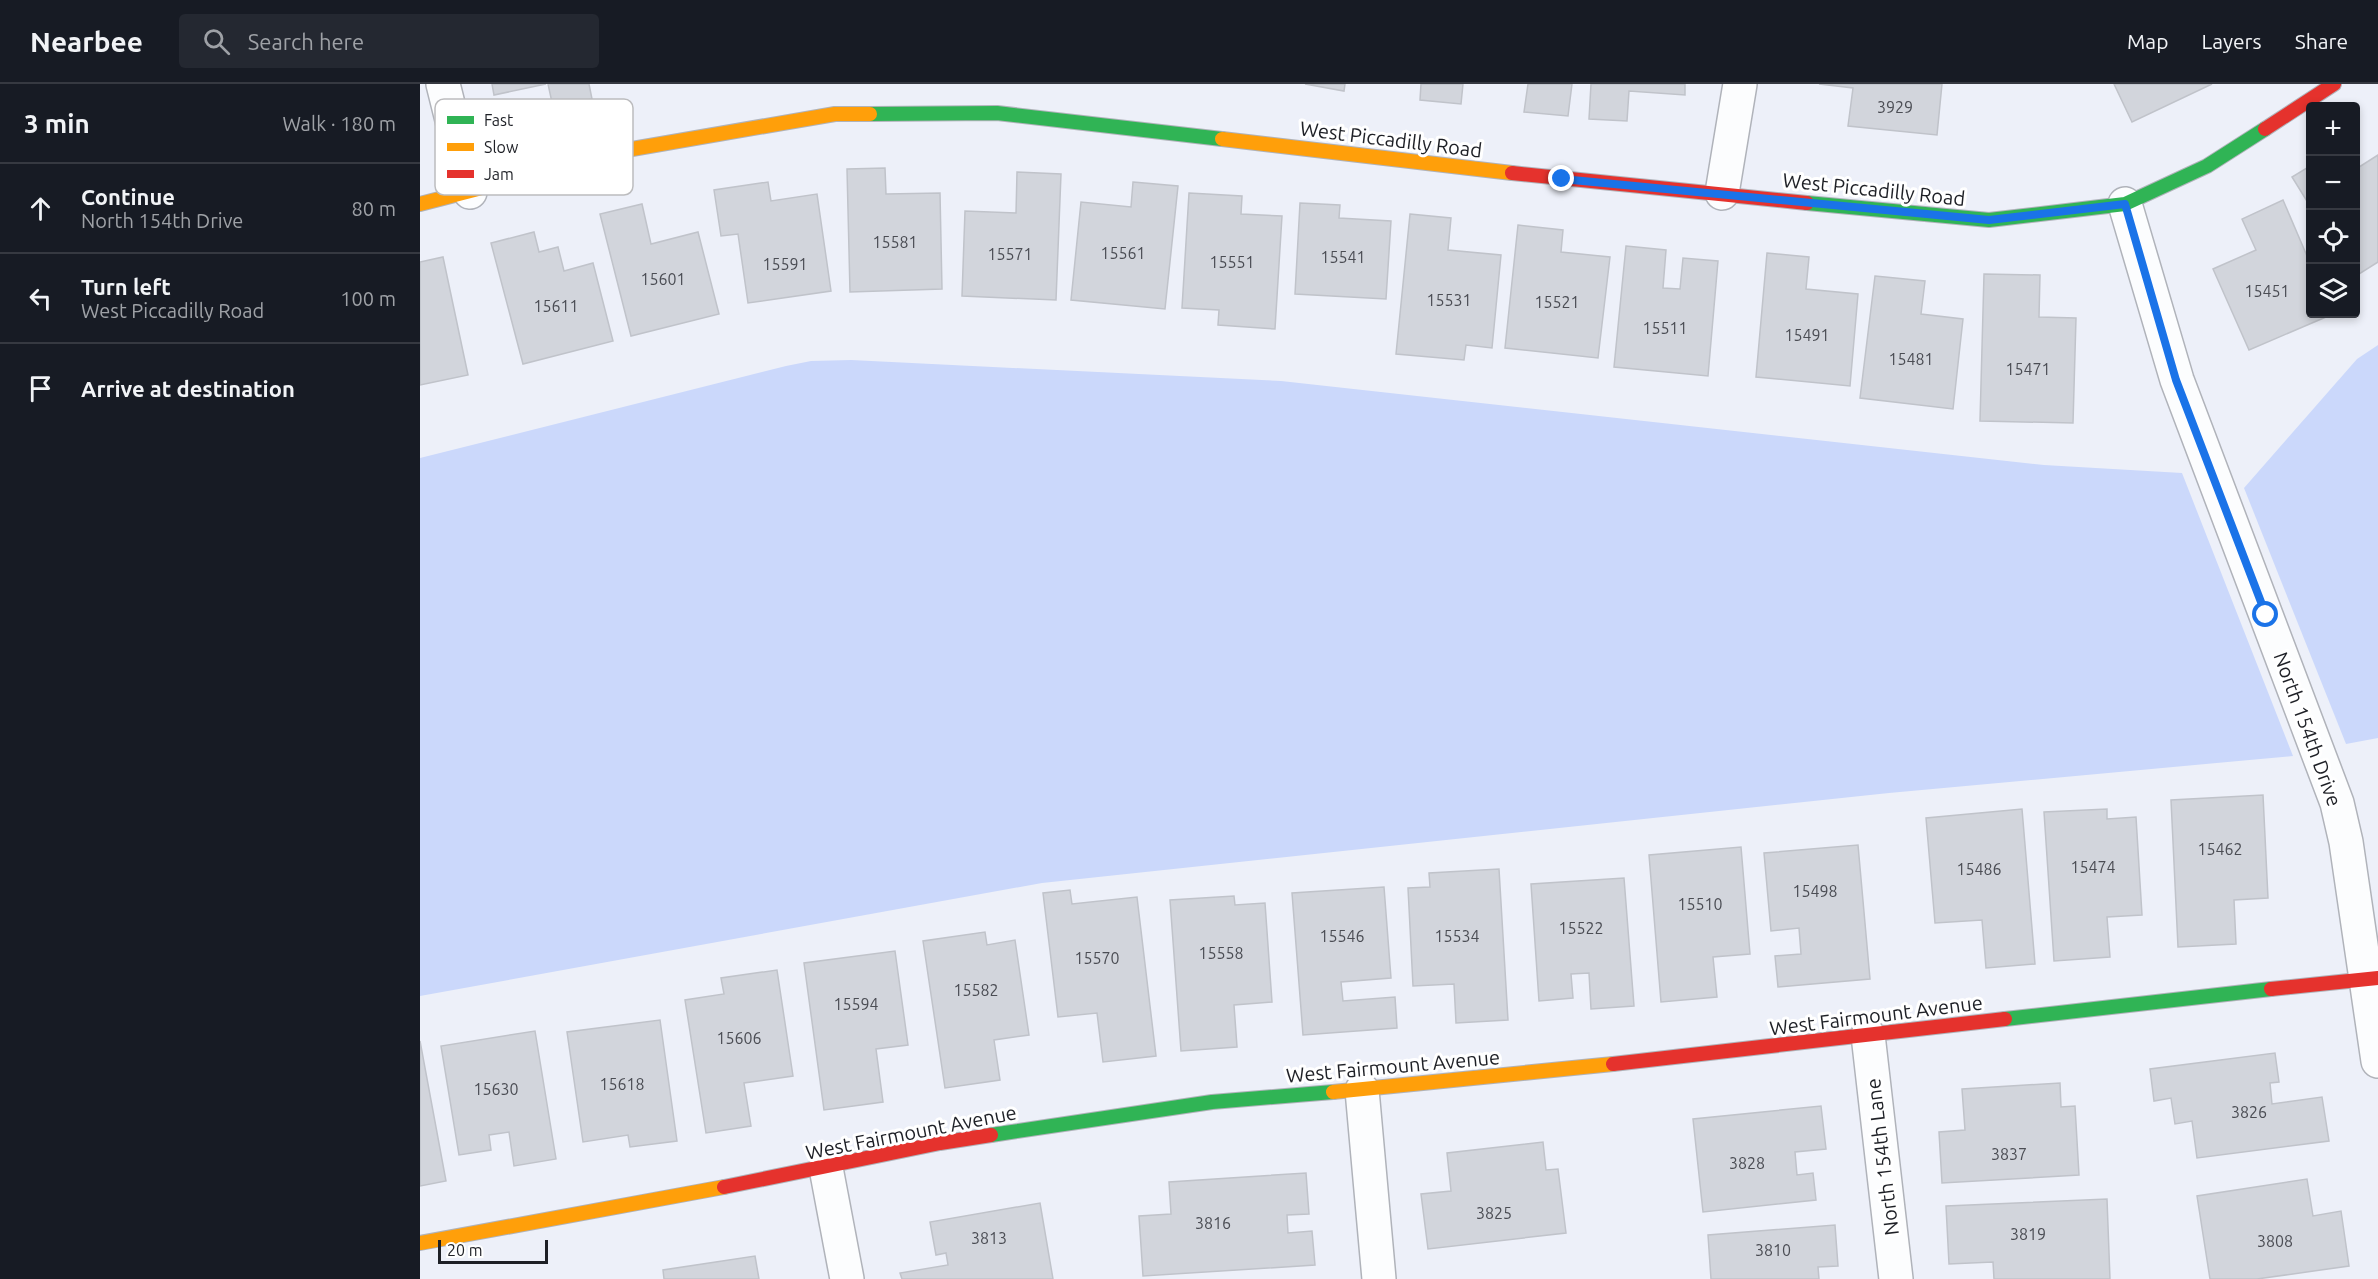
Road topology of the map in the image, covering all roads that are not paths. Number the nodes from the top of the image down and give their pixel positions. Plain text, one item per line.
1 (443, 84) edge
2 (1740, 84) edge
3 (2334, 84) edge
4 (447, 99) edge
5 (633, 149) edge
6 (1722, 193) junction
7 (458, 195) edge
8 (420, 204) edge
9 (2125, 204) junction
10 (2372, 979) edge
11 (1868, 1035) junction
12 (2378, 1061) edge
13 (1362, 1090) junction
14 (826, 1168) junction
15 (420, 1243) edge
16 (847, 1279) edge
17 (1379, 1279) edge
18 (1896, 1279) edge

1 - 4 street
2 - 6 street
3 - 9 street, West Piccadilly Road
5 - 6 street, West Piccadilly Road
6 - 9 street, West Piccadilly Road
7 - 8 street, West Piccadilly Road
9 - 10 street, North 154th Drive
10 - 11 street, West Fairmount Avenue
10 - 12 street, North 154th Drive
11 - 13 street, West Fairmount Avenue
11 - 18 street, North 154th Lane
13 - 14 street, West Fairmount Avenue
13 - 17 street
14 - 15 street, West Fairmount Avenue
14 - 16 street

